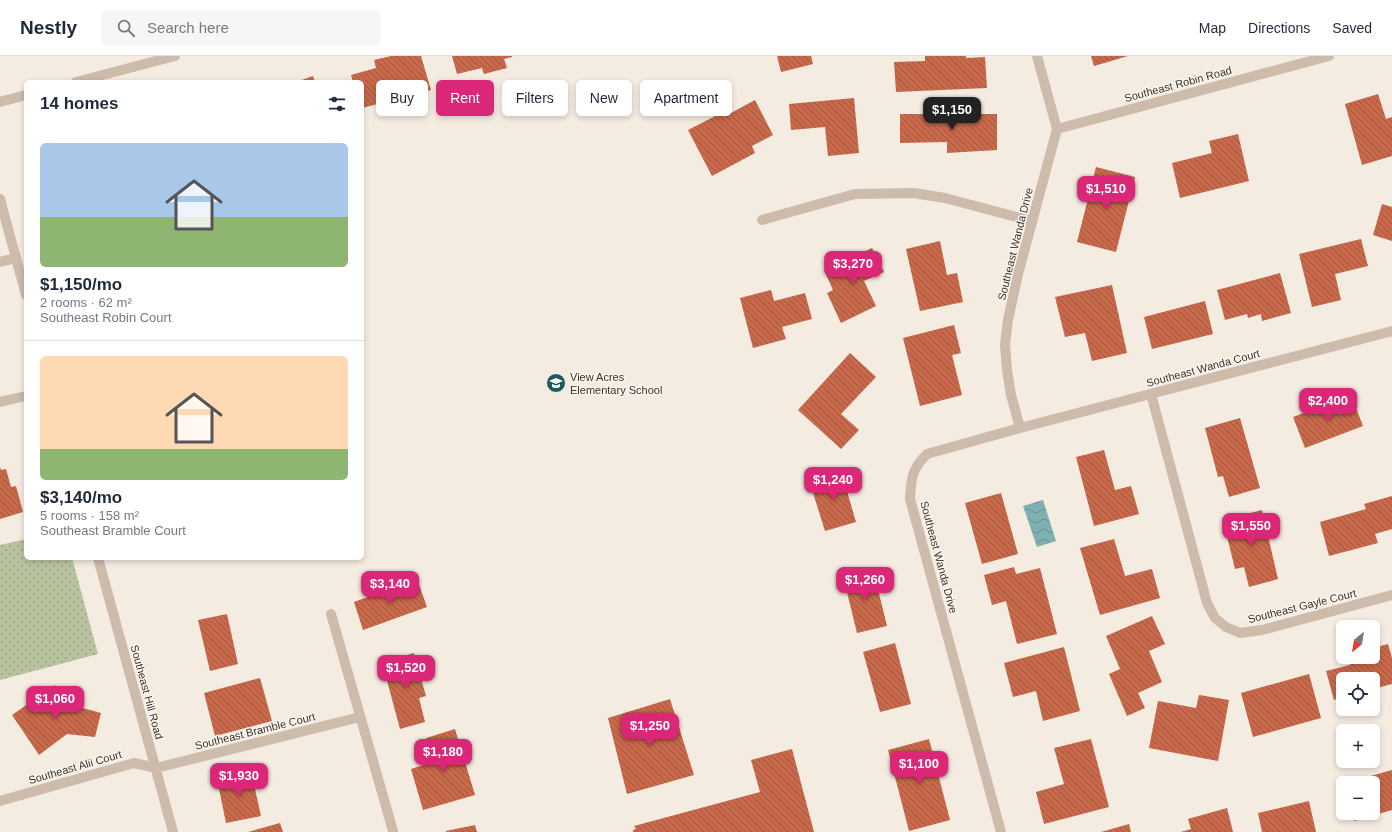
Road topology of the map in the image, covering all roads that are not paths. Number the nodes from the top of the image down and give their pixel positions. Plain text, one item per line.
1 (175, 56) edge
2 (1037, 56) edge
3 (1329, 56) edge
4 (84, 80) edge
5 (24, 96) edge
6 (0, 102) edge
7 (1057, 129) junction
8 (0, 199) edge
9 (762, 220) dead end
10 (1032, 221) junction
11 (16, 258) junction
12 (0, 262) edge
13 (24, 288) edge
14 (1392, 331) edge
15 (1151, 394) junction
16 (24, 396) edge
17 (0, 402) edge
18 (1020, 428) junction
19 (99, 560) edge
20 (1392, 596) edge
21 (331, 614) dead end
22 (360, 717) junction
23 (156, 768) junction
24 (0, 801) edge
25 (393, 831) edge
26 (172, 832) edge
27 (1001, 832) edge

1 - 4 street
2 - 7 street
3 - 7 street, Southeast Robin Road
5 - 6 street
7 - 10 street, Southeast Wanda Drive
8 - 11 street
9 - 10 street
10 - 18 street, Southeast Wanda Drive
11 - 12 street
11 - 13 street
14 - 15 street, Southeast Wanda Court
15 - 18 street, Southeast Wanda Court
15 - 20 street, Southeast Gayle Court
16 - 17 street
18 - 27 street, Southeast Wanda Drive
19 - 23 street, Southeast Hill Road
21 - 22 street
22 - 23 street, Southeast Bramble Court
22 - 25 street
23 - 24 street, Southeast Alii Court
23 - 26 street, Southeast Hill Road

